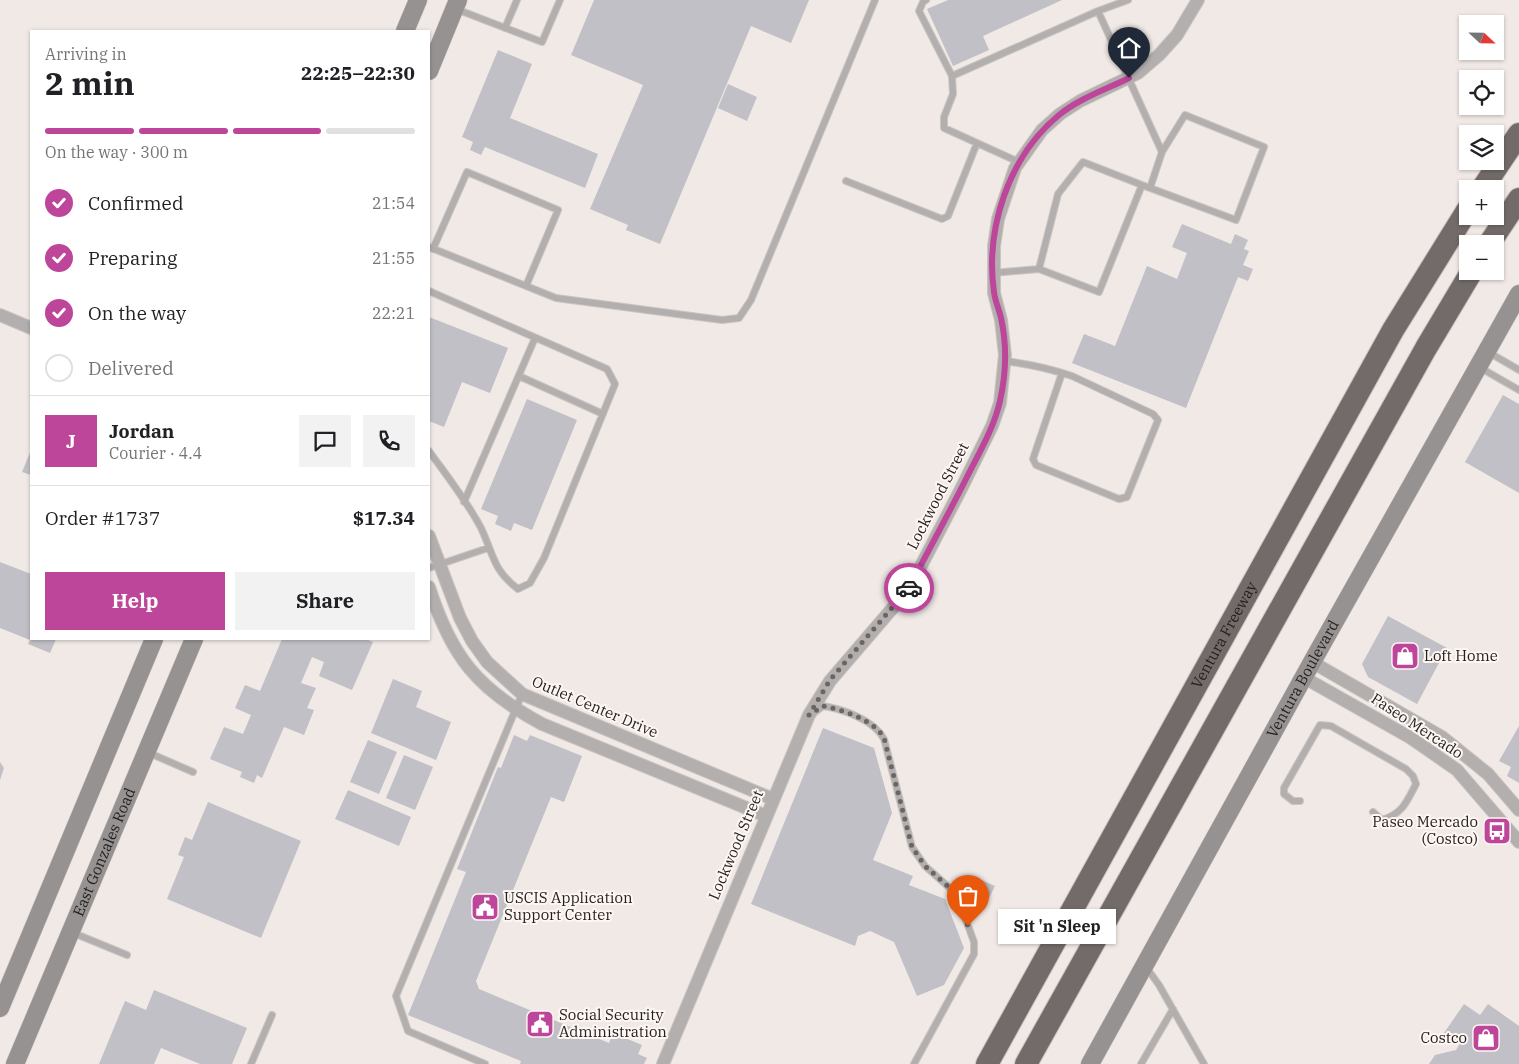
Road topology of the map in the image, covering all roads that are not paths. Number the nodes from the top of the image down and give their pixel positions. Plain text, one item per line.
1 (418, 0) edge
2 (517, 0) edge
3 (560, 0) edge
4 (875, 0) edge
5 (926, 0) edge
6 (1128, 0) edge
7 (1198, 0) edge
8 (456, 4) edge
9 (1098, 11) junction
10 (505, 28) junction
11 (405, 30) edge
12 (430, 69) edge
13 (952, 76) junction
14 (1129, 78) junction
15 (1519, 134) edge
16 (977, 143) junction
17 (1162, 152) junction
18 (1019, 162) junction
19 (1488, 180) edge
20 (846, 181) dead end
21 (1142, 185) junction
22 (1150, 188) junction
23 (1519, 200) edge
24 (1459, 224) edge
25 (1495, 235) edge
26 (431, 248) edge
27 (1039, 269) junction
28 (993, 273) junction
29 (1467, 280) edge
30 (526, 286) junction
31 (430, 291) edge
32 (1519, 294) edge
33 (0, 315) edge
34 (30, 328) edge
35 (536, 338) junction
36 (1487, 351) junction
37 (1004, 361) junction
38 (1478, 367) junction
39 (1519, 370) edge
40 (1062, 373) junction
41 (519, 376) junction
42 (1519, 390) edge
43 (603, 414) junction
44 (430, 452) edge
45 (464, 502) junction
46 (430, 542) edge
47 (488, 548) junction
48 (434, 567) edge
49 (430, 590) edge
50 (154, 640) edge
51 (194, 640) edge
52 (1312, 662) junction
53 (1303, 677) junction
54 (522, 694) junction
55 (515, 709) junction
56 (809, 715) junction
57 (146, 752) junction
58 (193, 772) dead end
59 (773, 799) junction
60 (1300, 801) dead end
61 (1519, 810) edge
62 (1374, 812) dead end
63 (766, 816) junction
64 (1519, 842) edge
65 (70, 932) junction
66 (127, 956) dead end
67 (1145, 966) junction
68 (1074, 979) junction
69 (0, 1008) edge
70 (1173, 1009) junction
71 (272, 1015) dead end
72 (15, 1064) edge
73 (251, 1064) edge
74 (485, 1064) edge
75 (663, 1064) edge
76 (914, 1064) edge
77 (987, 1064) edge
78 (1026, 1064) edge
79 (1033, 1064) edge
80 (1090, 1064) edge
81 (1141, 1064) edge
82 (1204, 1064) edge

1 - 11 main road
2 - 10 lane
3 - 10 lane
4 - 30 lane
5 - 13 lane
6 - 9 lane
7 - 14 street, Lockwood Street
8 - 10 lane
8 - 12 main road
9 - 13 lane
9 - 14 lane
13 - 16 lane
14 - 17 lane
14 - 18 street, Lockwood Street
15 - 19 highway
16 - 18 lane
16 - 20 lane
17 - 22 lane
17 - 22 lane
18 - 28 street, Lockwood Street
21 - 22 lane
21 - 27 lane
21 - 27 lane
23 - 25 highway
24 - 77 highway, Ventura Freeway
26 - 30 lane
26 - 30 lane
27 - 28 lane
28 - 37 street, Lockwood Street
29 - 68 highway
31 - 35 lane
32 - 36 main road, Ventura Boulevard
33 - 34 street
35 - 41 lane
35 - 43 lane
36 - 38 main road, Ventura Boulevard
36 - 39 lane
37 - 40 lane
37 - 56 street, Lockwood Street
38 - 42 lane
38 - 52 main road, Ventura Boulevard
40 - 40 lane
41 - 43 lane
41 - 45 lane
43 - 47 lane
44 - 45 lane
45 - 47 lane
46 - 48 street, Outlet Center Drive
47 - 48 lane
48 - 54 street, Outlet Center Drive
49 - 55 street
50 - 69 main road
51 - 57 main road, East Gonzales Road
52 - 53 main road, Ventura Boulevard
52 - 61 street, Paseo Mercado
53 - 64 street, Paseo Mercado
53 - 67 main road, Ventura Boulevard
54 - 55 lane
54 - 59 street, Outlet Center Drive
55 - 63 street
55 - 74 lane
56 - 59 street, Lockwood Street
56 - 76 lane
57 - 58 lane
57 - 65 main road, East Gonzales Road
59 - 63 street, Lockwood Street
60 - 62 lane
63 - 75 street, Lockwood Street
65 - 66 lane
65 - 72 main road, East Gonzales Road
67 - 70 lane
67 - 80 main road, Ventura Boulevard
68 - 78 highway
68 - 79 highway
70 - 81 lane
70 - 82 lane
71 - 73 lane

